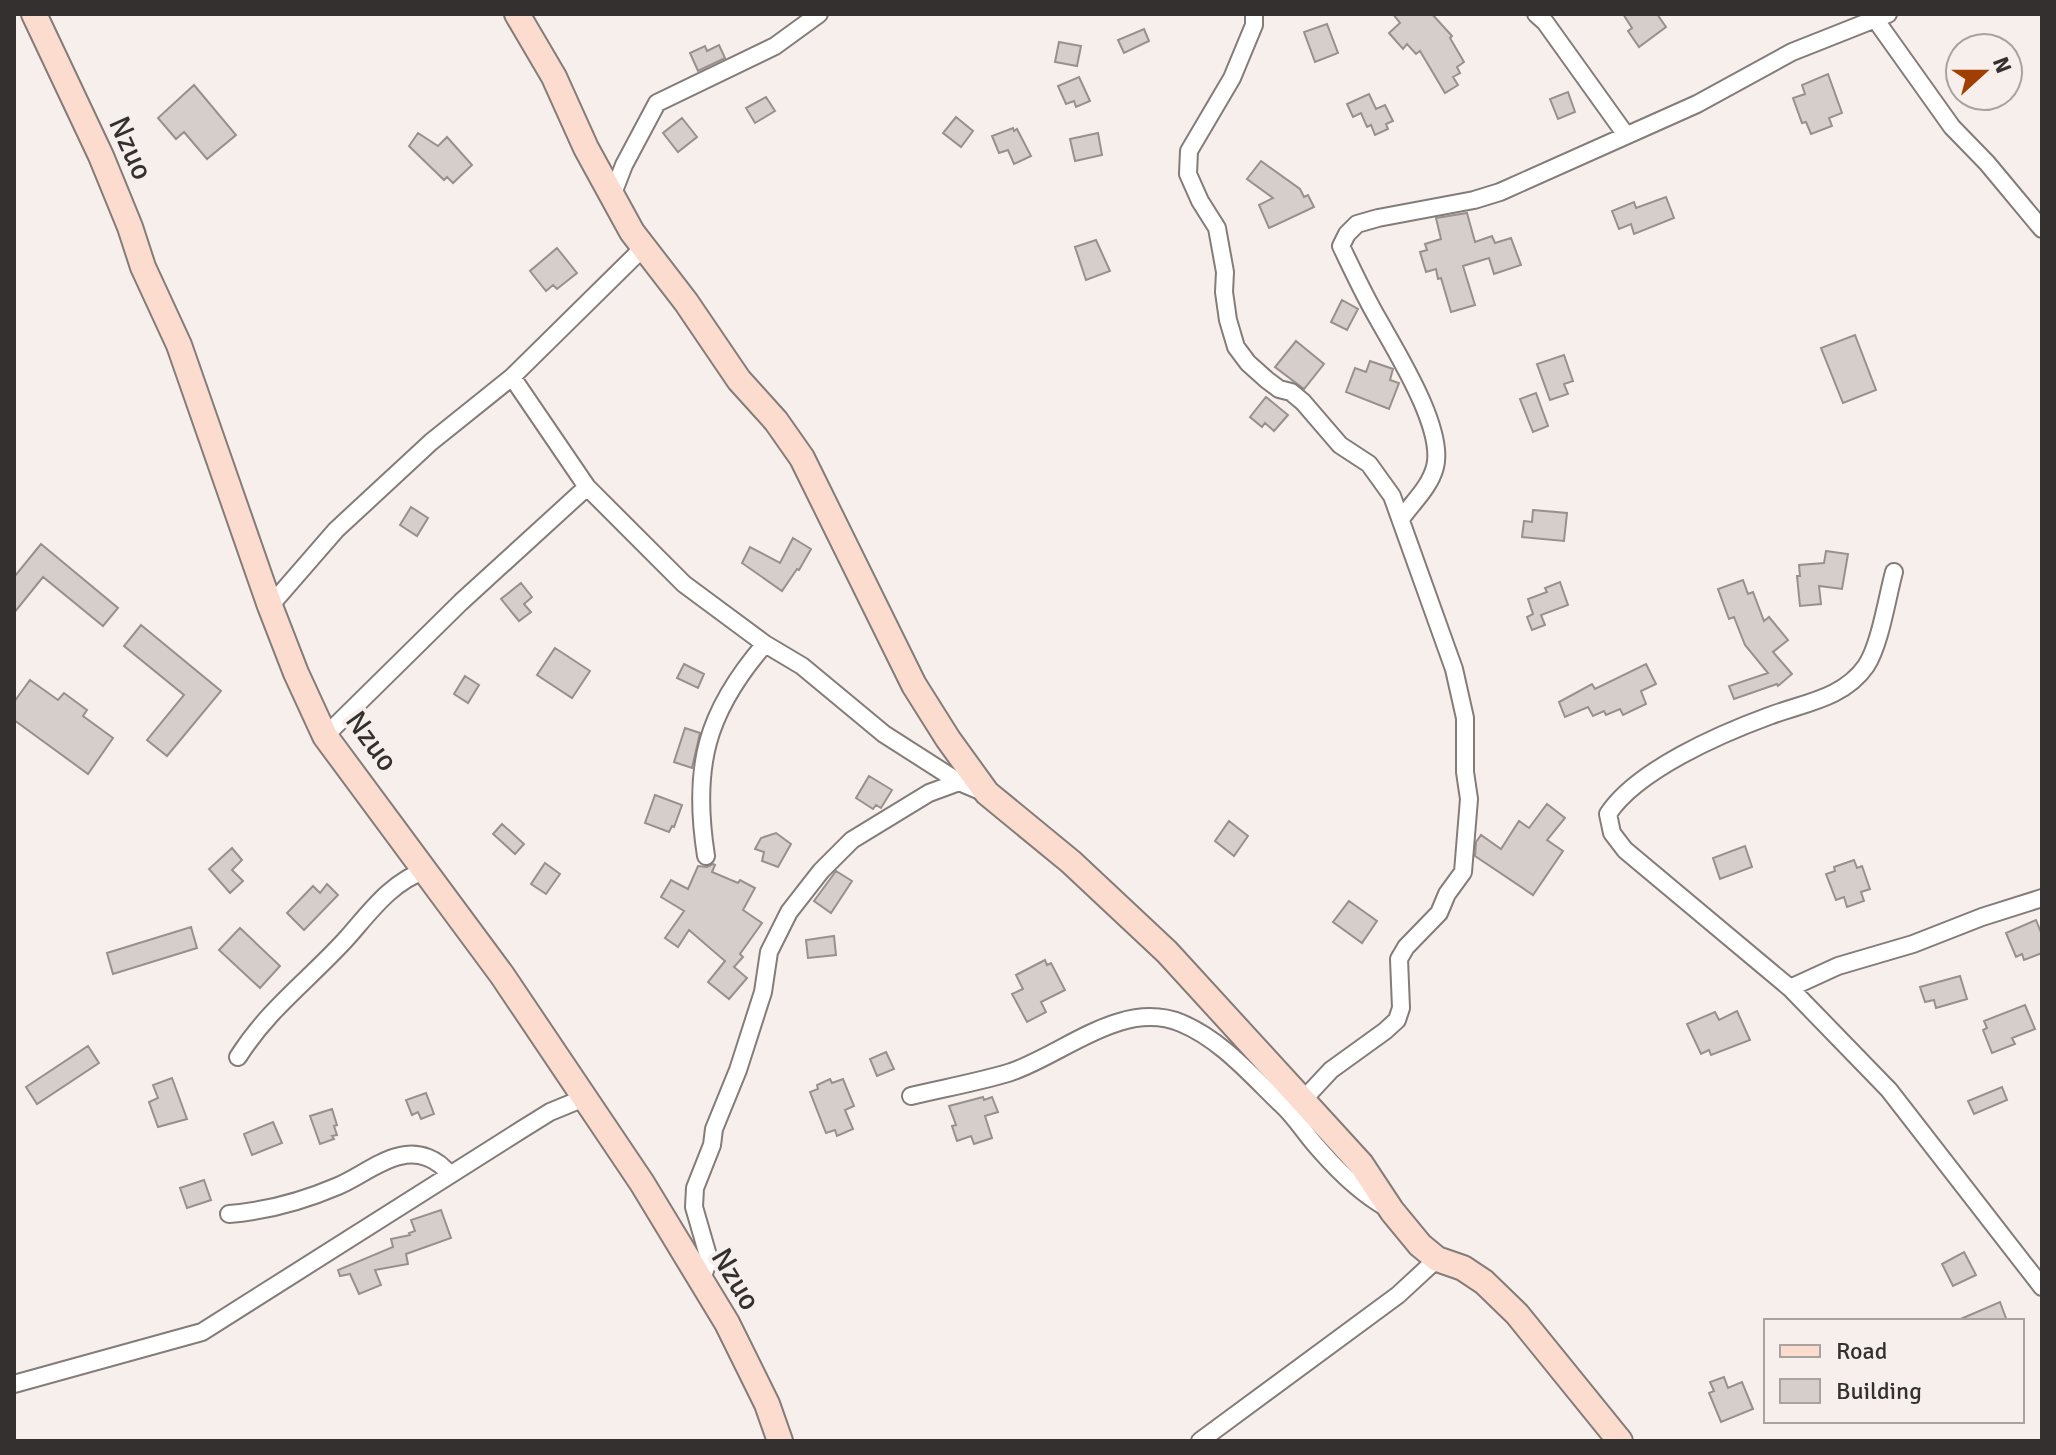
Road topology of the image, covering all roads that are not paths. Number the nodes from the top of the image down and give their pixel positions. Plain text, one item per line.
1 (34, 14) edge
2 (517, 14) edge
3 (819, 14) edge
4 (1254, 14) edge
5 (1536, 14) edge
6 (1879, 16) edge
7 (1626, 135) junction
8 (612, 196) junction
9 (2042, 229) edge
10 (644, 247) junction
11 (512, 377) junction
12 (587, 487) junction
13 (1401, 519) junction
14 (1894, 572) dead end
15 (270, 606) junction
16 (765, 644) junction
17 (325, 736) junction
18 (959, 782) junction
19 (987, 793) junction
20 (706, 856) dead end
21 (426, 870) junction
22 (2042, 898) edge
23 (1790, 988) junction
24 (238, 1057) dead end
25 (911, 1096) dead end
26 (584, 1098) junction
27 (1303, 1100) junction
28 (449, 1174) junction
29 (1392, 1211) junction
30 (229, 1214) dead end
31 (1437, 1259) junction
32 (701, 1282) junction
33 (2042, 1287) edge
34 (14, 1384) edge
35 (780, 1441) edge
36 (1200, 1441) edge
37 (1620, 1441) edge

1 - 15 street, Nzuo
2 - 8 street
3 - 8 street
4 - 13 street
5 - 7 street
6 - 7 street
6 - 9 street
7 - 13 street
8 - 10 street
10 - 11 street
10 - 19 street
11 - 12 street
11 - 15 street
12 - 16 street
12 - 17 street
13 - 27 street
14 - 23 street
15 - 17 street, Nzuo
16 - 18 street
16 - 20 street
17 - 21 street, Nzuo
18 - 19 street
18 - 32 street
19 - 27 street
21 - 24 street
21 - 26 street, Nzuo
22 - 23 street
23 - 33 street
25 - 29 street
26 - 28 street
26 - 32 street, Nzuo
27 - 29 street
28 - 30 street
28 - 34 street
29 - 31 street
31 - 36 street
31 - 37 street
32 - 35 street, Nzuo

